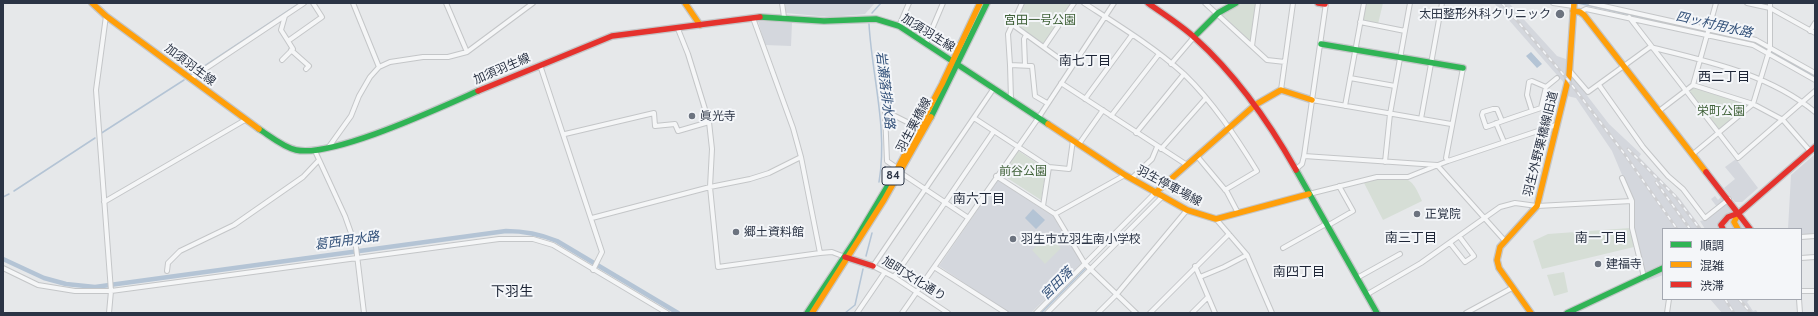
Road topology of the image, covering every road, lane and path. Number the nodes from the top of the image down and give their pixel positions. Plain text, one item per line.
1 (92, 3) edge
2 (304, 3) edge
3 (313, 3) edge
4 (353, 3) edge
5 (446, 3) edge
6 (533, 3) edge
7 (685, 3) edge
8 (782, 3) edge
9 (909, 3) edge
10 (943, 3) edge
11 (980, 3) edge
12 (987, 3) edge
13 (1022, 3) edge
14 (1074, 3) edge
15 (1084, 3) edge
16 (1114, 3) edge
17 (1148, 3) edge
18 (1205, 3) edge
19 (1236, 3) edge
20 (1258, 3) edge
21 (1293, 3) edge
22 (1318, 3) edge
23 (1326, 3) edge
24 (1364, 3) edge
25 (1410, 3) edge
26 (1442, 3) edge
27 (1552, 3) edge
28 (1590, 3) edge
29 (1716, 3) edge
30 (1747, 3) edge
31 (1606, 5) edge
32 (1770, 5) edge
33 (1573, 6) edge
34 (1580, 12) junction
35 (1218, 13) junction
36 (286, 15) junction
37 (106, 16) junction
38 (1105, 16) junction
39 (784, 17) junction
40 (1629, 17) junction
41 (753, 18) junction
42 (1360, 22) junction
43 (1815, 23) edge
44 (1013, 25) junction
45 (700, 26) junction
46 (899, 26) junction
47 (678, 29) junction
48 (1405, 31) junction
49 (1810, 31) junction
50 (1709, 32) junction
51 (1132, 34) junction
52 (1815, 34) edge
53 (1026, 35) junction
54 (1194, 37) junction
55 (288, 41) junction
56 (926, 43) junction
57 (1321, 44) junction
58 (1252, 46) junction
59 (1044, 47) junction
60 (1650, 47) junction
61 (1355, 49) junction
62 (291, 50) junction
63 (1770, 51) junction
64 (467, 52) junction
65 (1159, 54) junction
66 (1400, 57) junction
67 (282, 60) dead end
68 (1700, 60) junction
69 (1285, 62) junction
70 (1431, 62) junction
71 (957, 64) junction
72 (1171, 64) junction
73 (540, 65) junction
74 (1010, 65) junction
75 (1025, 65) junction
76 (1624, 66) junction
77 (379, 67) junction
78 (1071, 67) junction
79 (1463, 68) joint
80 (306, 69) dead end
81 (1570, 71) junction
82 (1815, 73) edge
83 (1184, 74) junction
84 (1350, 78) junction
85 (1557, 78) dead end
86 (190, 79) junction
87 (1761, 79) junction
88 (1815, 80) edge
89 (1060, 83) junction
90 (1599, 85) junction
91 (1693, 85) junction
92 (1395, 86) junction
93 (1546, 87) junction
94 (994, 88) junction
95 (1281, 90) junction
96 (1685, 91) junction
97 (1815, 91) edge
98 (1206, 98) junction
99 (1011, 99) junction
100 (1085, 99) junction
101 (1312, 100) junction
102 (1802, 102) junction
103 (1047, 103) junction
104 (1255, 104) junction
105 (1753, 104) junction
106 (1345, 106) junction
107 (1102, 110) junction
108 (1532, 111) junction
109 (1659, 111) junction
110 (1815, 112) edge
111 (1390, 114) junction
112 (1111, 116) junction
113 (1038, 117) junction
114 (974, 118) junction
115 (1422, 119) junction
116 (245, 120) junction
117 (1783, 120) junction
118 (1502, 121) junction
119 (709, 122) junction
120 (1496, 123) junction
121 (1451, 124) junction
122 (1556, 125) junction
123 (1230, 127) junction
124 (919, 128) junction
125 (994, 131) junction
126 (1136, 133) junction
127 (565, 134) junction
128 (1719, 134) junction
129 (1073, 140) junction
130 (1504, 142) junction
131 (1079, 144) junction
132 (1018, 146) junction
133 (328, 148) junction
134 (1159, 148) junction
135 (1813, 149) edge
136 (315, 151) junction
137 (1693, 154) junction
138 (1197, 156) junction
139 (1304, 156) junction
140 (801, 157) junction
141 (319, 160) junction
142 (1448, 161) junction
143 (1385, 162) junction
144 (1187, 165) junction
145 (1437, 165) junction
146 (1049, 167) junction
147 (899, 170) junction
148 (1295, 170) junction
149 (1124, 175) junction
150 (996, 176) junction
151 (1622, 178) dead end
152 (1131, 179) junction
153 (1340, 186) junction
154 (710, 187) junction
155 (925, 189) junction
156 (1225, 190) junction
157 (1155, 193) junction
158 (1309, 194) junction
159 (1162, 197) junction
160 (1728, 199) junction
161 (1632, 201) junction
162 (104, 202) junction
163 (945, 202) junction
164 (1043, 206) junction
165 (1537, 206) junction
166 (1187, 210) junction
167 (1238, 213) junction
168 (1739, 213) junction
169 (1055, 214) junction
170 (968, 217) junction
171 (592, 218) junction
172 (1216, 219) junction
173 (1484, 219) junction
174 (1326, 225) junction
175 (1722, 228) edge
176 (1737, 228) edge
177 (1749, 228) edge
178 (1228, 234) junction
179 (1459, 236) junction
180 (1815, 236) edge
181 (1802, 237) edge
182 (1505, 241) junction
183 (1450, 243) junction
184 (1283, 248) dead end
185 (820, 253) junction
186 (1400, 254) dead end
187 (1247, 255) junction
188 (847, 257) junction
189 (1815, 257) edge
190 (358, 258) junction
191 (1802, 258) edge
192 (1085, 264) junction
193 (873, 266) junction
194 (934, 266) junction
195 (1195, 266) junction
196 (3, 268) edge
197 (1091, 269) junction
198 (593, 270) junction
199 (1662, 270) edge
200 (167, 271) dead end
201 (885, 272) junction
202 (894, 277) junction
203 (1200, 277) junction
204 (1644, 277) junction
205 (1357, 278) junction
206 (1512, 288) junction
207 (1802, 291) edge
208 (1815, 291) edge
209 (111, 292) junction
210 (916, 292) junction
211 (1116, 294) junction
212 (1366, 294) junction
213 (1208, 297) junction
214 (1669, 300) edge
215 (1799, 300) edge
216 (941, 311) edge
217 (109, 313) edge
218 (364, 313) edge
219 (667, 313) edge
220 (807, 313) edge
221 (812, 313) edge
222 (857, 313) edge
223 (902, 313) edge
224 (948, 313) edge
225 (1006, 313) edge
226 (1036, 313) edge
227 (1047, 313) edge
228 (1098, 313) edge
229 (1136, 313) edge
230 (1150, 313) edge
231 (1192, 313) edge
232 (1215, 313) edge
233 (1272, 313) edge
234 (1377, 313) edge
235 (1466, 313) edge
236 (1531, 313) edge
237 (1567, 313) edge
238 (1667, 313) edge
239 (1800, 313) edge

1 - 37 main road, 加須羽生線
2 - 36 street
3 - 55 street
4 - 77 street
5 - 64 street
6 - 64 street
7 - 45 main road
8 - 39 street
9 - 46 street
10 - 56 street
11 - 71 main road, 羽生栗橋線 / 84
12 - 71 main road, 羽生栗橋線 / 84
13 - 44 street
14 - 59 street
15 - 38 street
16 - 38 street
17 - 54 main road
18 - 35 street
19 - 35 main road
20 - 58 street
21 - 69 street
22 - 23 main road
23 - 57 street
24 - 42 street
25 - 48 street
26 - 70 street
27 - 33 street
28 - 31 street
29 - 50 street
30 - 32 street
31 - 50 street
32 - 49 street
32 - 63 street
33 - 34 main road
33 - 81 main road, 羽生外野栗橋線旧道
34 - 40 street
34 - 76 main road
35 - 54 main road
35 - 58 street
36 - 55 street
36 - 86 street
37 - 86 main road, 加須羽生線
37 - 162 street
38 - 51 street
38 - 78 street
39 - 41 main road, 加須羽生線
39 - 46 main road, 加須羽生線
40 - 50 street
40 - 60 street
41 - 45 main road, 加須羽生線
41 - 140 street
42 - 48 street
42 - 61 street
43 - 49 street
44 - 53 street
44 - 74 street
45 - 47 main road, 加須羽生線
46 - 56 main road, 加須羽生線
47 - 73 main road, 加須羽生線
47 - 119 street
48 - 66 street
49 - 52 street
50 - 63 street
50 - 63 street
50 - 68 street
51 - 65 street
51 - 100 street
53 - 59 street
53 - 75 street
54 - 72 street
54 - 104 main road
55 - 62 street
56 - 71 main road, 加須羽生線
57 - 61 main road
57 - 101 street
58 - 69 street
59 - 78 street
60 - 68 street
60 - 76 street
60 - 96 street
61 - 66 main road
61 - 84 street
62 - 67 street
62 - 80 street
63 - 82 street
63 - 87 street
63 - 88 street
64 - 77 street
65 - 72 street
65 - 112 street
66 - 70 main road
66 - 92 street
68 - 87 street
68 - 91 street
69 - 95 street
70 - 79 main road
70 - 115 street
71 - 94 main road, 羽生停車場線
71 - 124 main road, 羽生栗橋線 / 84
71 - 147 main road, 羽生栗橋線 / 84
72 - 83 street
73 - 127 street
73 - 133 main road, 加須羽生線
74 - 75 street
74 - 99 street
75 - 103 street
76 - 90 street
76 - 109 main road
77 - 133 street
78 - 89 street
79 - 121 street
81 - 90 street
81 - 122 main road, 羽生外野栗橋線旧道
83 - 98 street
83 - 126 street
84 - 92 street
84 - 106 street
85 - 93 street
86 - 116 main road, 加須羽生線
87 - 102 street
87 - 105 street
89 - 100 street
89 - 103 street
90 - 160 street
91 - 96 street
91 - 105 street
92 - 111 street
93 - 108 street
93 - 108 street
94 - 99 main road, 羽生停車場線
94 - 114 street
95 - 101 main road
95 - 104 main road
96 - 109 street
96 - 128 street
97 - 102 street
98 - 123 street
98 - 134 street
99 - 113 main road, 羽生停車場線
100 - 107 street
101 - 106 street
101 - 139 street
102 - 110 street
102 - 117 street
103 - 113 street
104 - 123 main road
104 - 148 main road
105 - 117 street
105 - 128 street
106 - 111 street
107 - 112 street
107 - 131 street
108 - 118 street
109 - 137 main road
111 - 115 street
111 - 143 street
112 - 126 street
113 - 129 main road, 羽生停車場線
113 - 132 street
114 - 125 street
114 - 155 street
115 - 121 street
116 - 136 main road, 加須羽生線
116 - 162 street
117 - 128 street
117 - 135 street
118 - 120 street
118 - 120 street
119 - 127 street
119 - 154 street
120 - 130 street
121 - 142 street
122 - 130 street
122 - 165 main road, 羽生外野栗橋線旧道
123 - 138 main road
123 - 156 street
124 - 147 main road, 羽生栗橋線 / 84
124 - 147 street
125 - 132 street
125 - 163 street
126 - 134 street
127 - 171 street
128 - 137 street
129 - 131 main road, 羽生停車場線
129 - 146 street
130 - 142 street
131 - 149 main road, 羽生停車場線
132 - 146 street
132 - 150 street
133 - 136 main road, 加須羽生線
134 - 144 street
134 - 152 street
135 - 168 main road
136 - 141 street
137 - 160 main road
138 - 144 main road
138 - 156 street
139 - 143 street
139 - 148 street
140 - 154 street
140 - 185 street
141 - 190 street
141 - 200 street
142 - 145 street
143 - 145 street
144 - 157 main road
145 - 153 street
145 - 173 street
146 - 164 street
147 - 155 street
147 - 188 main road, 羽生栗橋線 / 84
148 - 158 main road
149 - 152 main road, 羽生停車場線
149 - 169 street
150 - 164 street
150 - 170 street
151 - 161 street
152 - 157 main road, 羽生停車場線
153 - 158 street
153 - 174 street
154 - 171 street
154 - 185 street
155 - 163 street
155 - 193 street
156 - 167 street
157 - 159 main road, 羽生停車場線
157 - 192 street
158 - 167 main road
158 - 174 main road
159 - 166 main road, 羽生停車場線
159 - 197 street
160 - 168 main road
161 - 165 street
161 - 204 street
162 - 209 street
163 - 170 street
163 - 202 street
164 - 169 street
165 - 173 street
165 - 182 main road, 羽生外野栗橋線旧道
166 - 172 main road, 羽生停車場線
166 - 211 street
167 - 172 main road
168 - 175 main road
168 - 176 main road
168 - 177 main road
169 - 192 street
170 - 194 street
171 - 198 street
172 - 178 street
173 - 179 street
173 - 182 street
174 - 184 street
174 - 205 main road
178 - 187 street
178 - 195 street
179 - 183 street
179 - 183 street
180 - 181 street
182 - 206 main road, 羽生外野栗橋線旧道
183 - 212 street
185 - 188 street
186 - 205 street
187 - 203 street
187 - 233 street
188 - 193 main road, 旭町文化通り
188 - 220 main road, 羽生栗橋線 / 84
188 - 221 main road, 羽生栗橋線 / 84
189 - 191 street
190 - 198 street
190 - 209 street
190 - 218 street
192 - 197 street
192 - 226 street
193 - 201 street, 旭町文化通り
194 - 210 street
194 - 225 street
195 - 203 street
195 - 230 street
196 - 209 street
197 - 211 street
197 - 227 street
198 - 219 street
199 - 204 main road
201 - 202 street, 旭町文化通り
201 - 222 street
202 - 210 street, 旭町文化通り
203 - 213 street
204 - 237 main road
205 - 212 main road
206 - 235 street
206 - 236 main road, 羽生外野栗橋線旧道
207 - 208 street
209 - 217 street
210 - 216 street, 旭町文化通り
210 - 223 street
211 - 228 street
211 - 229 street
212 - 234 main road
213 - 231 street
213 - 232 street
214 - 238 street
215 - 239 street
216 - 224 street, 旭町文化通り

